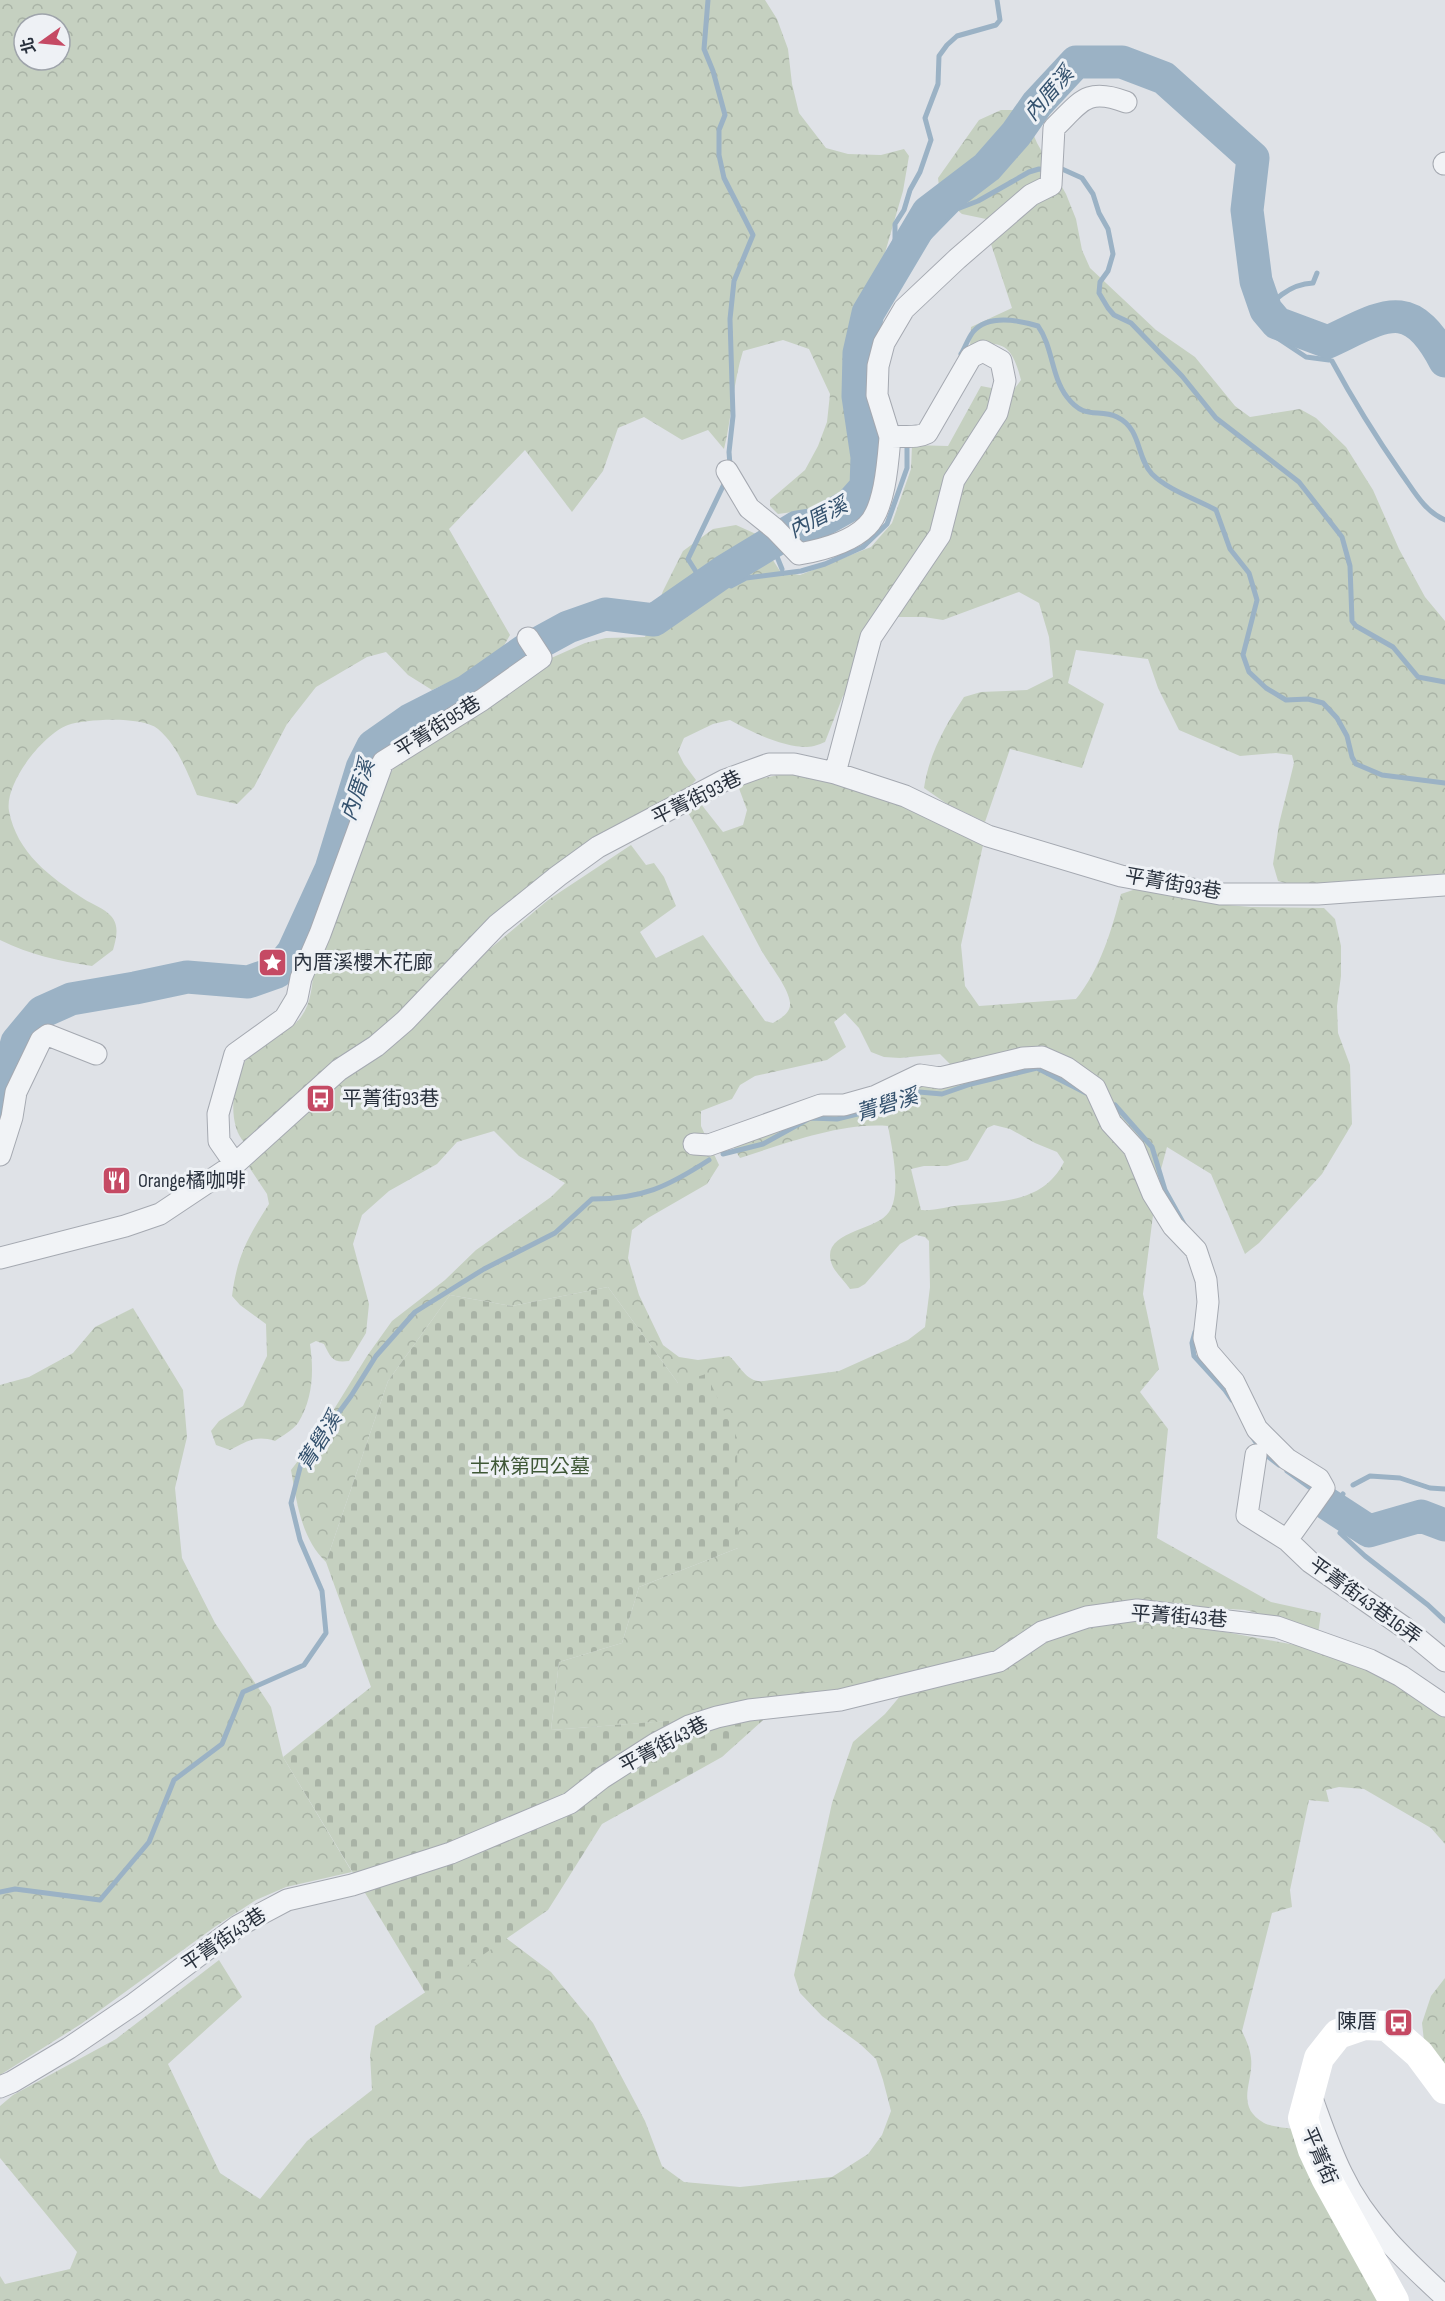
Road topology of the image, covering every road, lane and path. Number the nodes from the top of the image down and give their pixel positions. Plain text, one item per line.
1 (1126, 102) dead end
2 (890, 437) junction
3 (727, 471) dead end
4 (528, 638) dead end
5 (836, 773) junction
6 (1445, 885) edge
7 (96, 1054) dead end
8 (694, 1144) dead end
9 (0, 1155) edge
10 (235, 1164) junction
11 (0, 1258) edge
12 (1256, 1455) dead end
13 (1287, 1540) junction
14 (1445, 1660) edge
15 (1445, 1706) edge
16 (0, 2087) edge
17 (1445, 2089) edge
18 (1310, 2093) junction
19 (1445, 2297) edge
20 (1394, 2301) edge

1 - 2 street
2 - 3 street
2 - 5 street
4 - 10 street, 平菁街95巷
5 - 6 street, 平菁街93巷
5 - 10 street, 平菁街93巷
7 - 9 street
8 - 13 street
10 - 11 street, 平菁街93巷
12 - 13 street, 平菁街43巷16弄
13 - 14 street, 平菁街43巷16弄
15 - 16 street, 平菁街43巷
17 - 18 street, 平菁街
18 - 19 street
18 - 20 street, 平菁街

